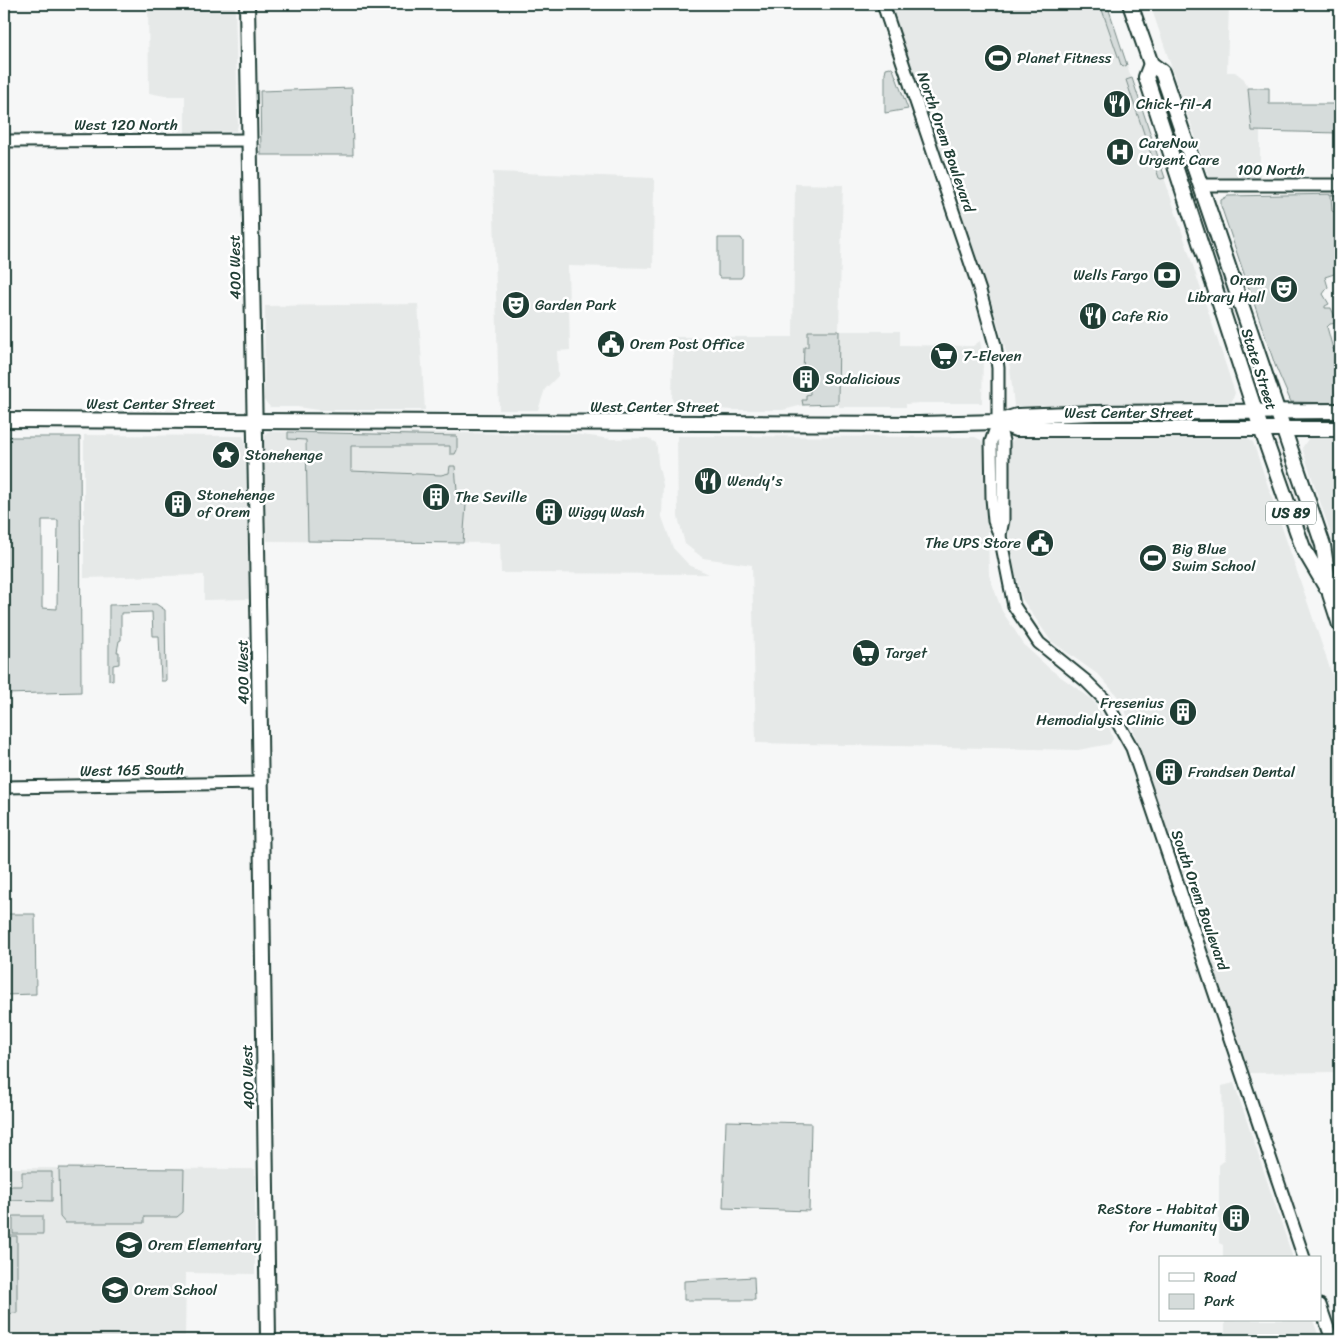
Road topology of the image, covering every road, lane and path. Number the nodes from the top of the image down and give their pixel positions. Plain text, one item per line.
1 (247, 4) edge
2 (883, 4) edge
3 (1130, 4) edge
4 (1151, 64) junction
5 (249, 140) junction
6 (4, 141) edge
7 (1173, 160) junction
8 (1201, 185) junction
9 (1340, 185) edge
10 (1255, 411) junction
11 (1278, 411) junction
12 (1340, 411) edge
13 (4, 420) edge
14 (255, 421) junction
15 (998, 422) junction
16 (1261, 429) junction
17 (1284, 429) junction
18 (1340, 430) edge
19 (1330, 594) junction
20 (1340, 625) edge
21 (261, 783) junction
22 (4, 787) edge
23 (1303, 1256) edge
24 (1322, 1311) edge
25 (268, 1340) edge
26 (1332, 1340) edge

1 - 5 main road, 400 West
2 - 15 street, North Orem Boulevard
3 - 4 main road, State Street / US 89
4 - 7 main road, State Street
4 - 8 main road, State Street / US 89
5 - 6 street, West 120 North
5 - 14 main road, 400 West
7 - 8 main road
7 - 10 main road, State Street / US 89
8 - 9 street, 100 North
8 - 11 main road, State Street / US 89
10 - 11 main road, West Center Street
10 - 15 main road, West Center Street
10 - 16 main road, State Street / US 89
11 - 12 main road, West Center Street
11 - 17 main road, State Street / US 89
13 - 14 main road, West Center Street
14 - 15 main road, West Center Street
14 - 21 main road, 400 West
15 - 16 main road, West Center Street
15 - 23 street, South Orem Boulevard
16 - 17 main road, West Center Street
16 - 19 main road, State Street / US 89
17 - 18 main road, West Center Street
17 - 19 main road, State Street / US 89
19 - 20 main road, State Street / US 89
21 - 22 street, West 165 South
21 - 25 main road, 400 West
24 - 26 street

